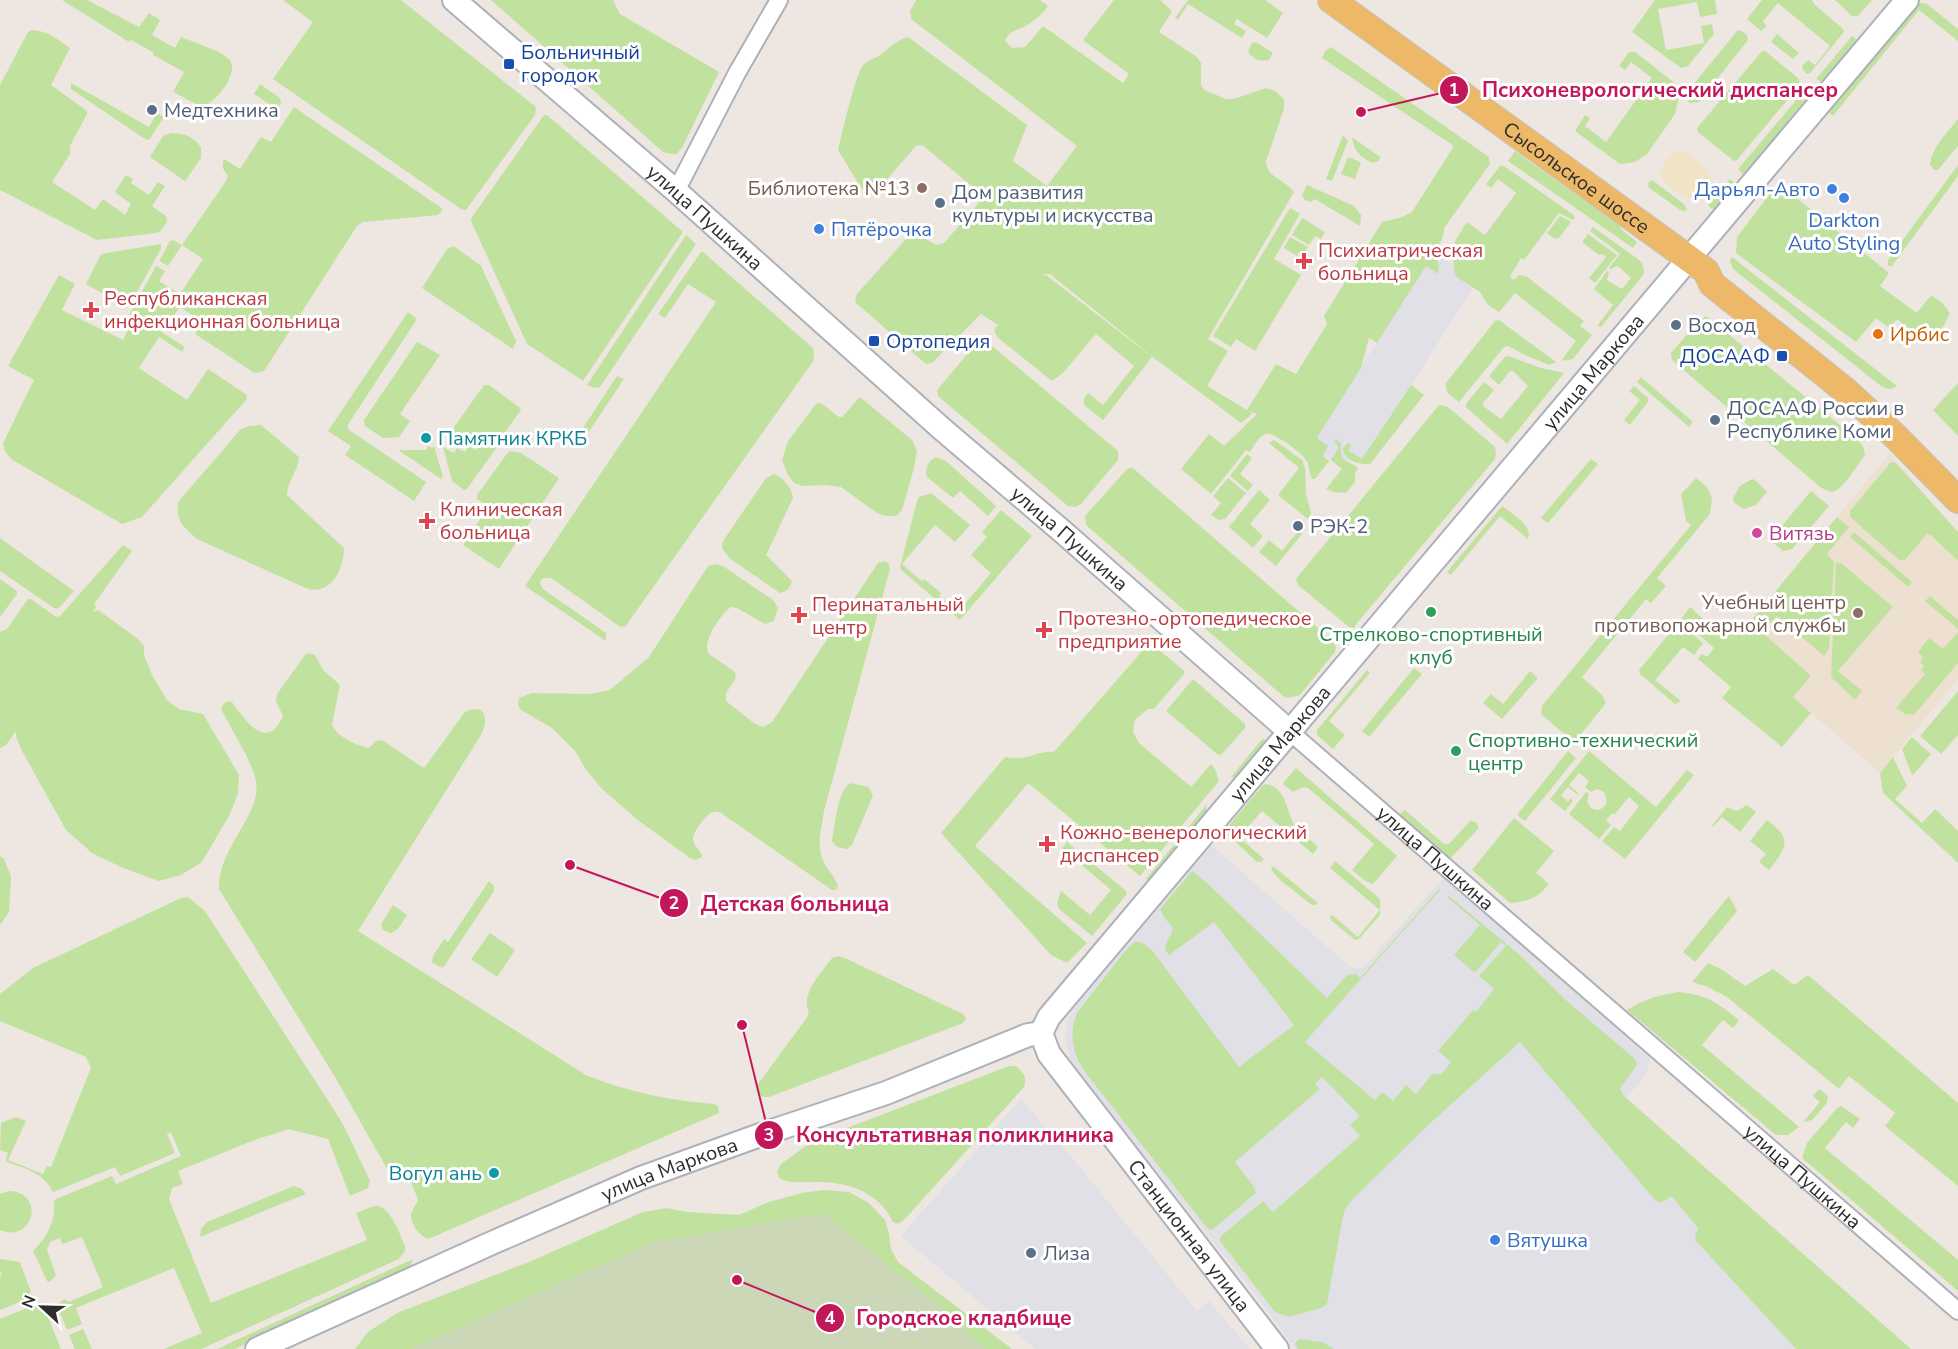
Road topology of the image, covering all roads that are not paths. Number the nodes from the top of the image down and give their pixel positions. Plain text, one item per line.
1 (454, 0) edge
2 (779, 0) edge
3 (1331, 0) edge
4 (1907, 0) edge
5 (676, 191) junction
6 (1698, 264) junction
7 (1958, 477) edge
8 (1958, 500) edge
9 (1289, 731) junction
10 (1041, 1033) junction
11 (1958, 1311) edge
12 (258, 1349) edge
13 (1276, 1349) edge

1 - 5 street, улица Пушкина
2 - 5 street
3 - 6 main road, Сысольское шоссе
4 - 6 street, улица Маркова
5 - 9 street, улица Пушкина
6 - 7 main road, Сысольское шоссе
6 - 8 main road, Сысольское шоссе
6 - 9 street, улица Маркова
9 - 10 street, улица Маркова
9 - 11 street, улица Пушкина
10 - 12 street, улица Маркова
10 - 13 street, Станционная улица

